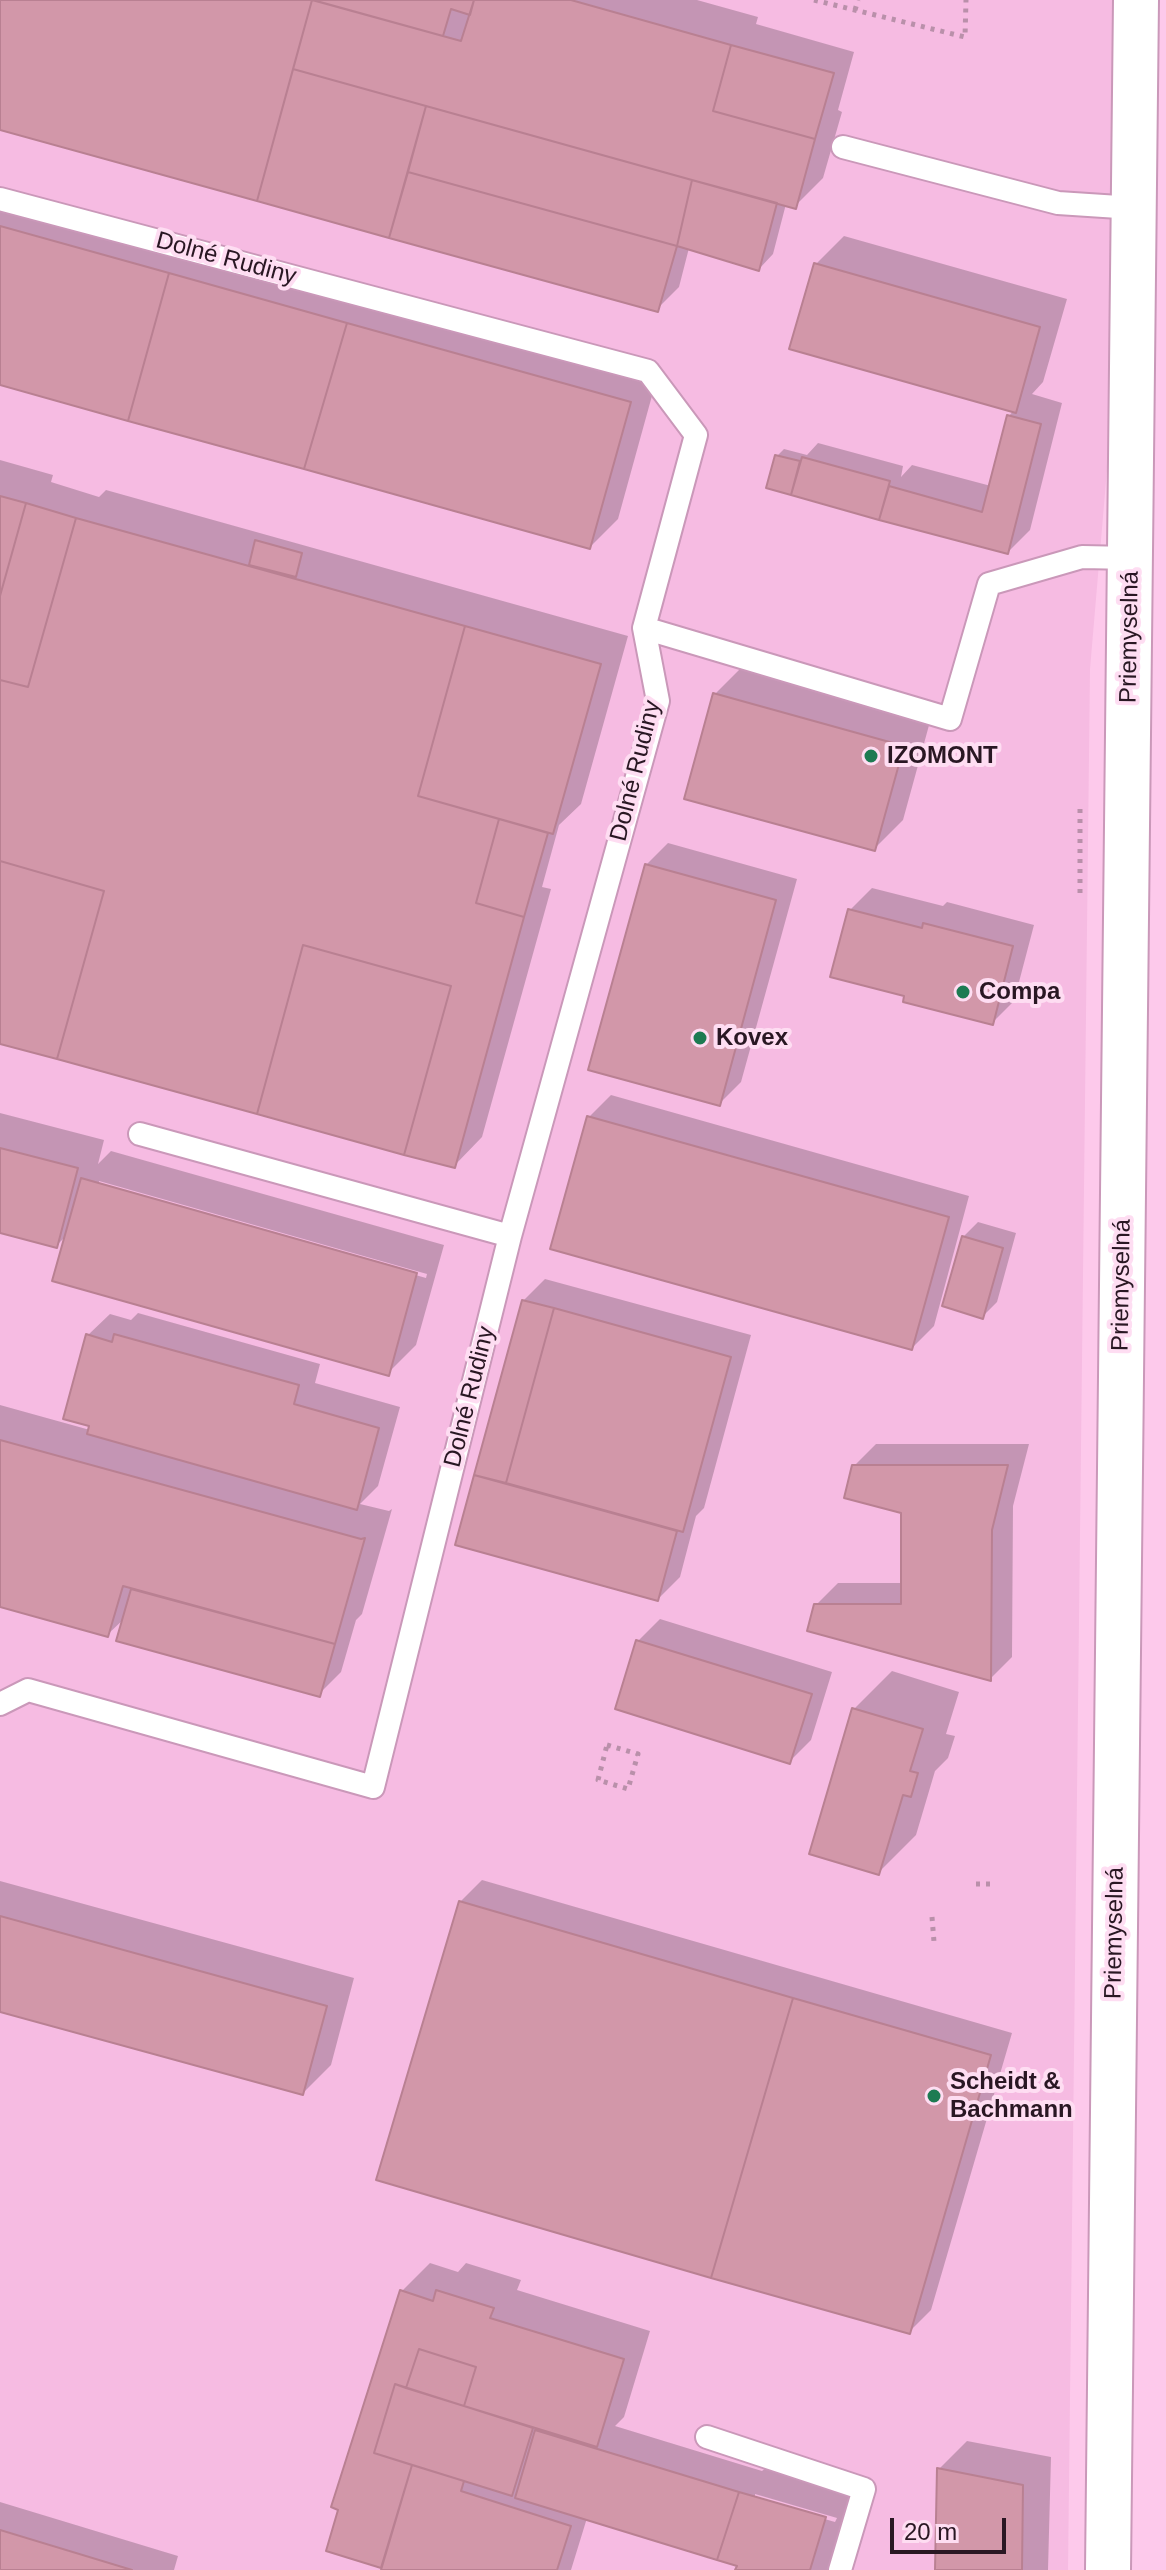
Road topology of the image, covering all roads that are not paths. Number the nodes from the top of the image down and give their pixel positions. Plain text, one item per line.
1 (1136, 0) edge
2 (843, 147) dead end
3 (0, 199) edge
4 (1134, 208) junction
5 (1131, 558) junction
6 (644, 628) junction
7 (140, 1134) dead end
8 (510, 1236) junction
9 (0, 1704) edge
10 (707, 2437) dead end
11 (840, 2570) edge
12 (1108, 2570) edge

1 - 4 street, Priemyselná
2 - 4 lane
3 - 6 lane, Dolné Rudiny
4 - 5 street, Priemyselná
5 - 6 lane
5 - 12 street, Priemyselná
6 - 8 lane, Dolné Rudiny
7 - 8 lane
8 - 9 lane, Dolné Rudiny
10 - 11 lane

